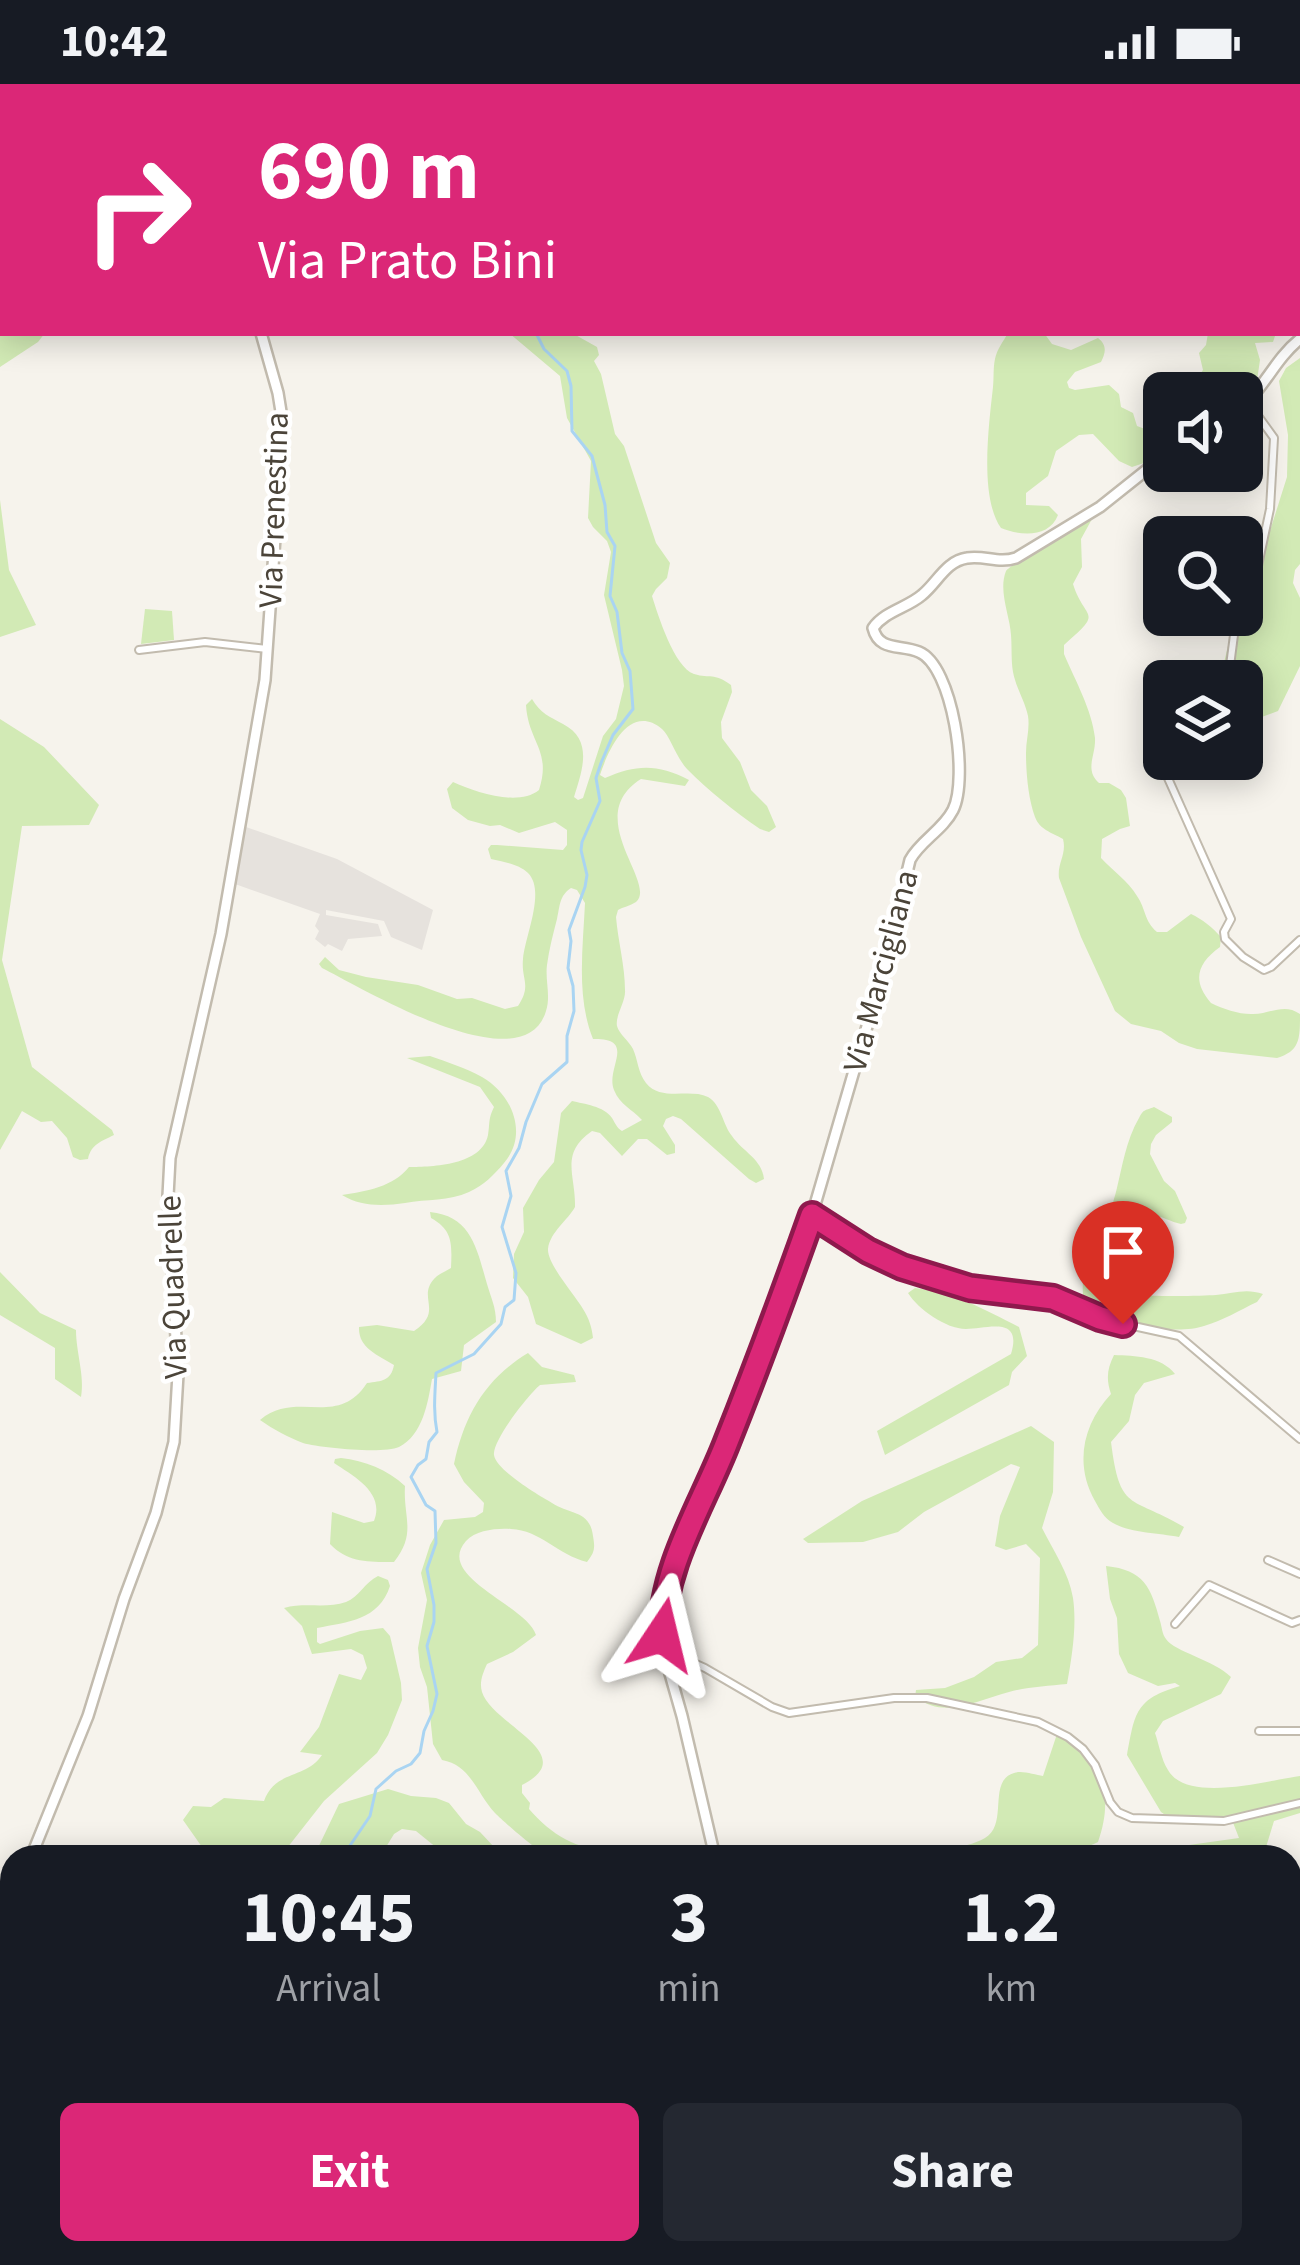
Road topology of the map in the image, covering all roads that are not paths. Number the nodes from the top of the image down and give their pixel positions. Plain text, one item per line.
1 (262, 336) edge
2 (1300, 338) edge
3 (1263, 380) edge
4 (1263, 424) edge
5 (1143, 473) edge
6 (267, 649) junction
7 (139, 650) dead end
8 (1231, 660) edge
9 (262, 695) joint
10 (1168, 780) edge
11 (1300, 940) edge
12 (812, 1215) junction
13 (1300, 1439) edge
14 (1268, 1560) dead end
15 (1300, 1574) edge
16 (1300, 1621) edge
17 (1175, 1624) dead end
18 (663, 1649) junction
19 (1259, 1731) dead end
20 (1300, 1732) edge
21 (1300, 1803) edge
22 (36, 1845) edge
23 (712, 1845) edge

1 - 6 street, Via Prenestina
2 - 3 street
4 - 8 street
5 - 12 street, Via Marcigliana
6 - 7 street
6 - 9 street, Via Prenestina
9 - 22 street, Via Quadrelle
10 - 11 street
12 - 13 street
12 - 18 street
14 - 15 street
16 - 17 street
18 - 21 street
18 - 23 street
19 - 20 street

